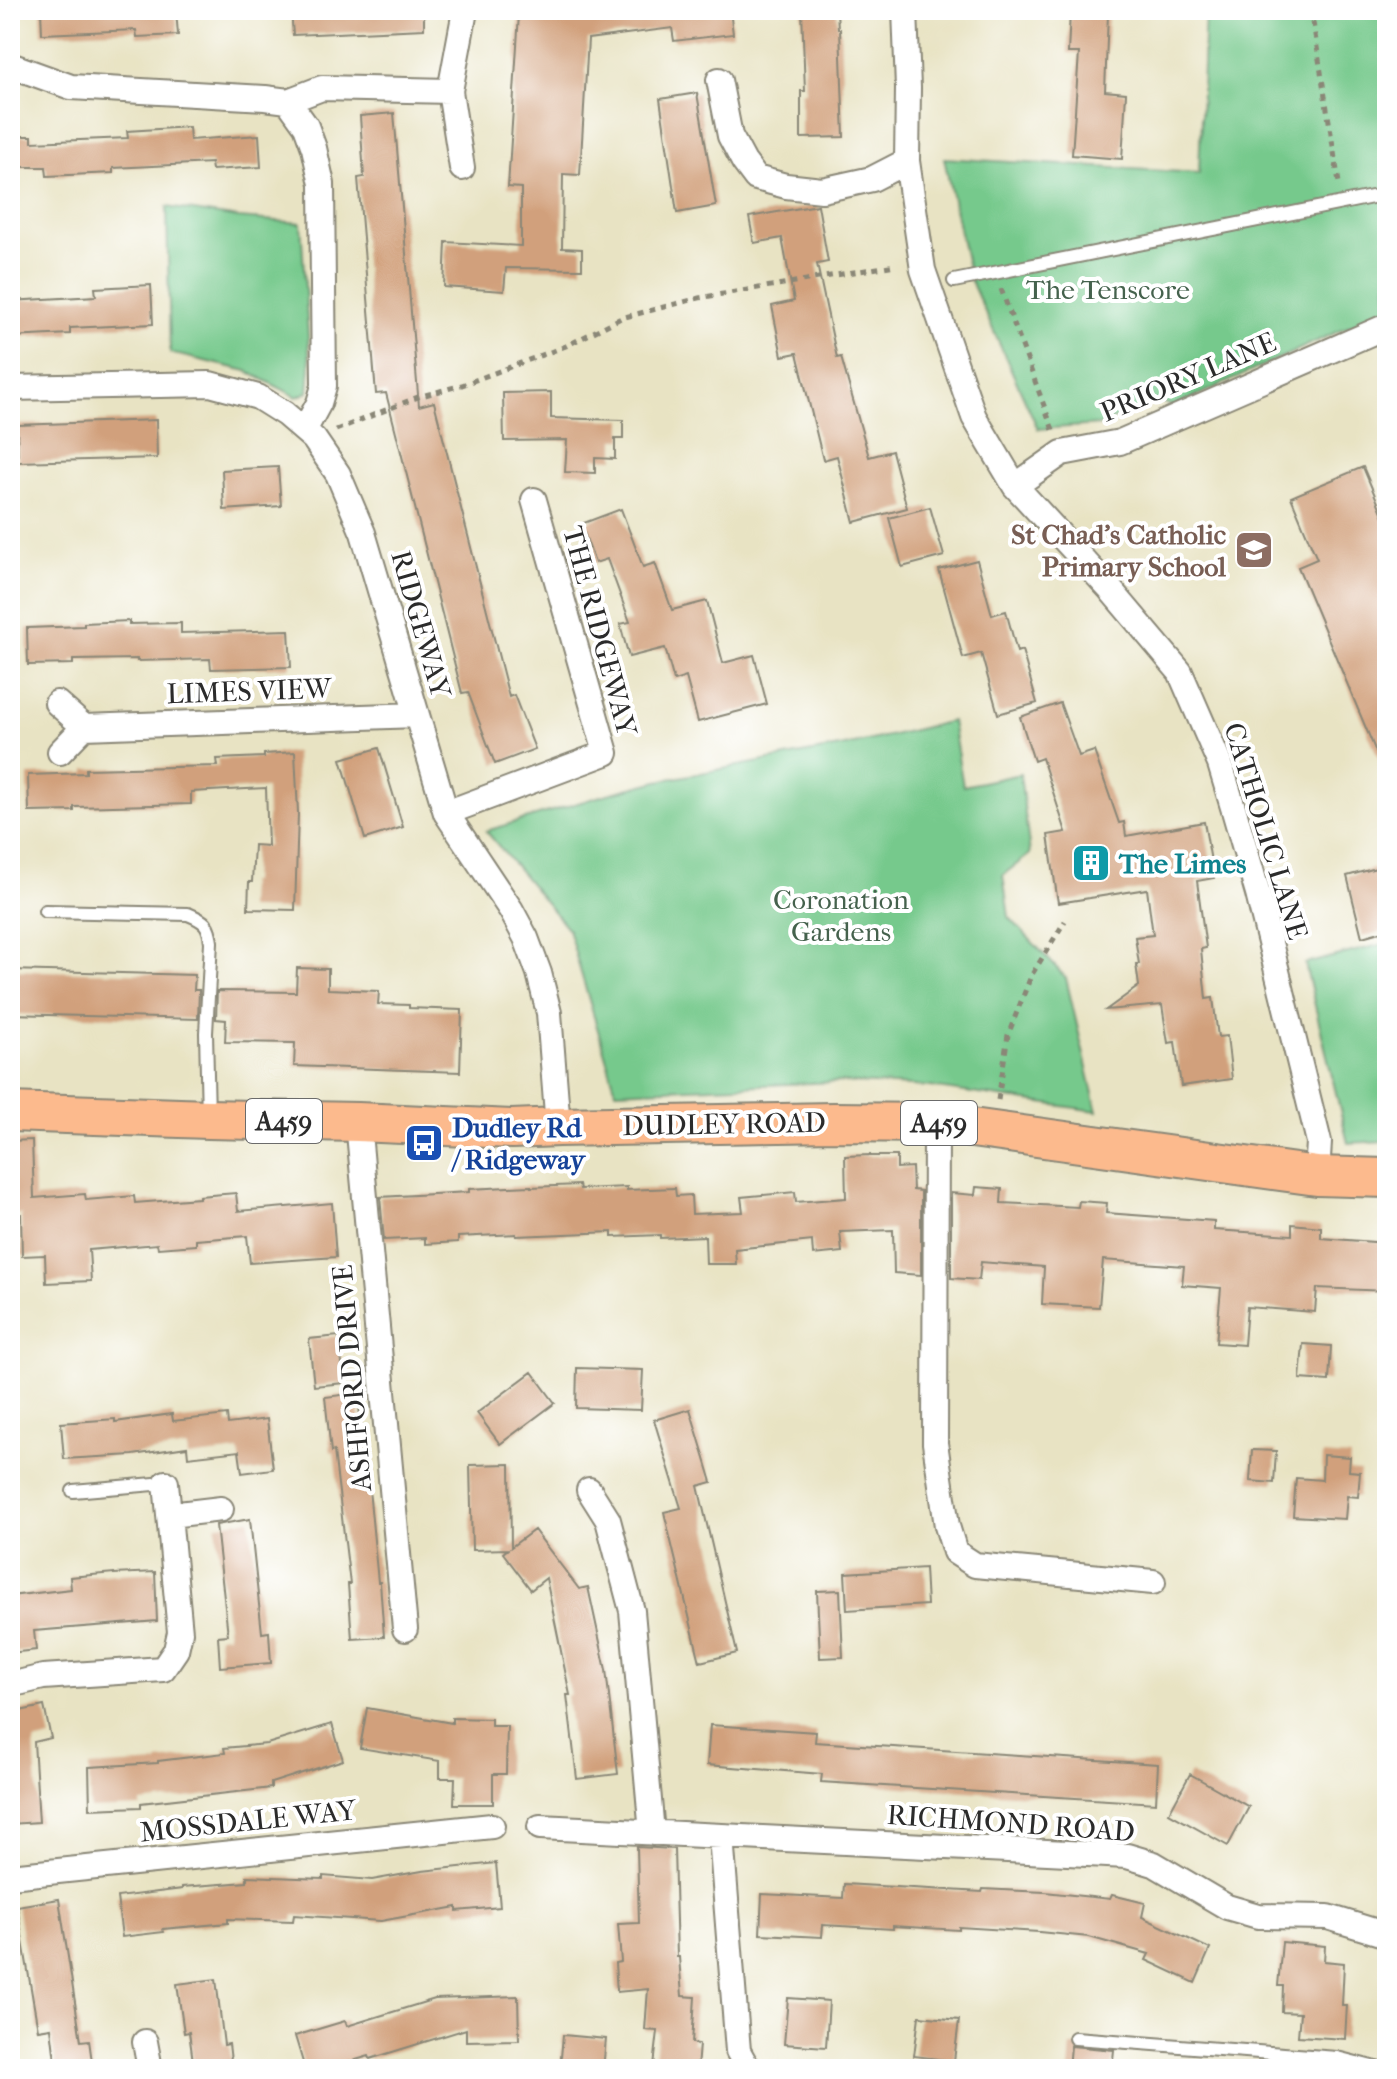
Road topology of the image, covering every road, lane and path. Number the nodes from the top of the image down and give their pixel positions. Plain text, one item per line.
1 (905, 10) edge
2 (1311, 10) edge
3 (464, 16) dead end
4 (10, 65) edge
5 (719, 80) dead end
6 (450, 91) junction
7 (288, 101) junction
8 (907, 161) junction
9 (462, 168) dead end
10 (1387, 194) edge
11 (1342, 204) junction
12 (896, 265) dead end
13 (995, 273) junction
14 (954, 281) dead end
15 (1387, 326) edge
16 (10, 388) edge
17 (310, 434) junction
18 (1054, 434) dead end
19 (1015, 486) junction
20 (534, 500) dead end
21 (57, 703) dead end
22 (417, 715) junction
23 (84, 727) junction
24 (60, 752) dead end
25 (446, 813) junction
26 (45, 911) dead end
27 (1065, 921) dead end
28 (997, 1105) dead end
29 (10, 1112) edge
30 (208, 1119) junction
31 (358, 1122) junction
32 (936, 1123) junction
33 (558, 1127) junction
34 (1317, 1176) junction
35 (1387, 1178) edge
36 (166, 1483) joint
37 (589, 1490) dead end
38 (73, 1491) dead end
39 (221, 1509) dead end
40 (170, 1515) junction
41 (1153, 1582) dead end
42 (405, 1629) dead end
43 (10, 1685) edge
44 (492, 1826) dead end
45 (540, 1827) dead end
46 (652, 1833) junction
47 (721, 1836) junction
48 (10, 1876) edge
49 (1387, 1935) edge
50 (1075, 2038) dead end
51 (145, 2042) dead end
52 (150, 2069) edge
53 (748, 2069) edge
54 (1380, 2069) edge

1 - 8 street, CATHOLIC LANE
2 - 11 path
3 - 6 street
4 - 7 street
5 - 8 street
6 - 7 street
6 - 9 street
7 - 17 street
8 - 19 street, CATHOLIC LANE
10 - 11 lane
11 - 13 lane
12 - 17 path
13 - 14 lane
13 - 18 path
15 - 19 street, PRIORY LANE
16 - 17 street, RIDGEWAY
17 - 22 street, RIDGEWAY
19 - 34 street, CATHOLIC LANE
20 - 25 street, THE RIDGEWAY
21 - 23 street
22 - 23 street, LIMES VIEW
22 - 25 street, RIDGEWAY
23 - 24 street
25 - 33 street, RIDGEWAY
26 - 30 lane
27 - 28 path
29 - 30 main road, DUDLEY ROAD / A459
30 - 31 main road, DUDLEY ROAD / A459
31 - 33 main road, DUDLEY ROAD / A459
31 - 42 street, ASHFORD DRIVE
32 - 33 main road, DUDLEY ROAD / A459
32 - 34 main road, DUDLEY ROAD / A459
32 - 41 street
34 - 35 main road, DUDLEY ROAD / A459
36 - 38 lane
36 - 40 street
37 - 46 street
39 - 40 street
40 - 43 street
44 - 48 street, MOSSDALE WAY
45 - 46 street, RICHMOND ROAD
46 - 47 street, RICHMOND ROAD
47 - 49 street, RICHMOND ROAD
47 - 53 street
50 - 54 lane
51 - 52 street

